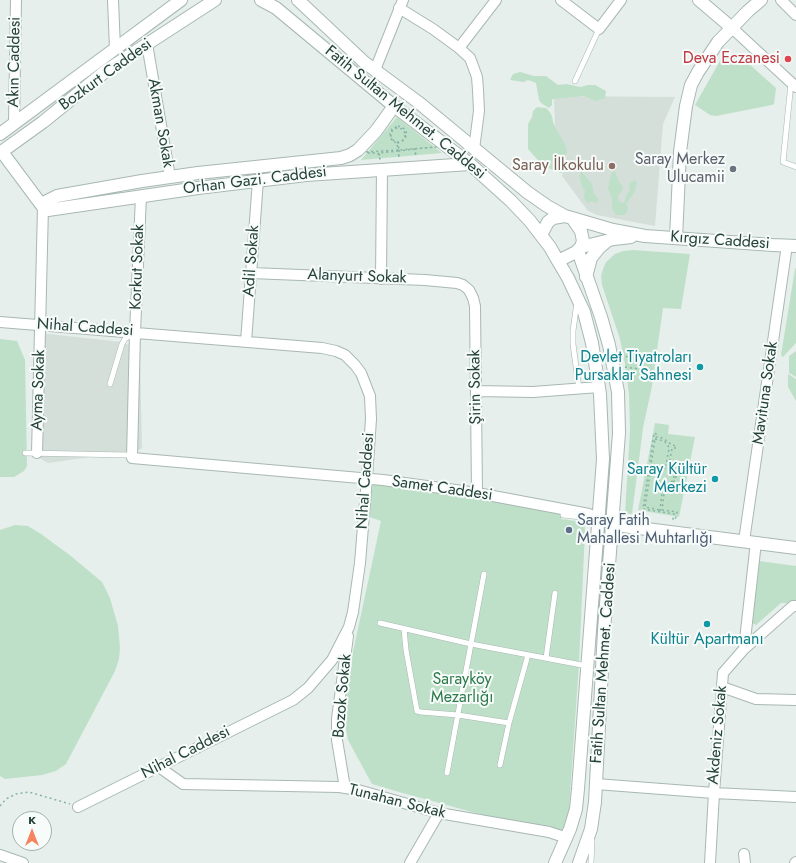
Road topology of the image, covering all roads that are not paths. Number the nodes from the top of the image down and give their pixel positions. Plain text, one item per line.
1 (16, 0) edge
2 (113, 0) edge
3 (182, 0) edge
4 (215, 0) edge
5 (261, 0) edge
6 (298, 0) edge
7 (496, 0) edge
8 (561, 0) edge
9 (621, 0) edge
10 (699, 0) edge
11 (762, 0) edge
12 (780, 0) edge
13 (401, 4) edge
14 (796, 15) edge
15 (732, 28) junction
16 (599, 29) junction
17 (147, 44) junction
18 (115, 48) junction
19 (459, 48) junction
20 (375, 70) junction
21 (575, 81) dead end
22 (794, 85) edge
23 (394, 106) junction
24 (14, 123) junction
25 (0, 134) edge
26 (474, 149) junction
27 (1, 152) edge
28 (470, 164) junction
29 (259, 167) junction
30 (796, 167) edge
31 (382, 169) junction
32 (170, 177) junction
33 (258, 180) junction
34 (141, 196) junction
35 (43, 207) junction
36 (568, 217) junction
37 (541, 235) junction
38 (645, 236) junction
39 (676, 238) junction
40 (608, 240) junction
41 (792, 246) edge
42 (580, 249) junction
43 (558, 261) junction
44 (251, 273) junction
45 (586, 276) junction
46 (381, 279) junction
47 (463, 285) joint
48 (577, 297) junction
49 (0, 322) edge
50 (41, 325) junction
51 (135, 332) junction
52 (246, 342) junction
53 (110, 384) dead end
54 (599, 387) junction
55 (579, 389) junction
56 (476, 391) junction
57 (25, 453) dead end
58 (37, 453) junction
59 (130, 456) junction
60 (367, 478) junction
61 (477, 493) junction
62 (563, 515) dead end
63 (604, 520) junction
64 (744, 541) junction
65 (756, 542) junction
66 (796, 548) edge
67 (484, 574) dead end
68 (555, 593) dead end
69 (796, 606) edge
70 (380, 623) dead end
71 (349, 627) junction
72 (404, 629) junction
73 (471, 644) junction
74 (744, 649) junction
75 (528, 654) junction
76 (546, 658) junction
77 (587, 666) junction
78 (722, 687) junction
79 (796, 700) edge
80 (458, 716) junction
81 (509, 723) junction
82 (500, 765) dead end
83 (159, 767) junction
84 (447, 773) dead end
85 (596, 784) junction
86 (345, 788) junction
87 (714, 793) junction
88 (796, 798) edge
89 (78, 807) road end
90 (439, 813) junction
91 (593, 817) junction
92 (567, 838) junction
93 (0, 855) edge
94 (23, 863) edge
95 (410, 863) edge
96 (555, 863) edge
97 (579, 863) edge
98 (591, 863) edge
99 (710, 863) edge

1 - 24 street, Akın Caddesi
2 - 18 street
3 - 18 street, Bozkurt Caddesi
4 - 17 street, Bozkurt Caddesi
5 - 23 street, Fatih Sultan Mehmet. Caddesi
6 - 20 street, Fatih Sultan Mehmet. Caddesi
7 - 19 street
8 - 16 street
9 - 16 street
10 - 15 street
11 - 15 street
12 - 14 street
13 - 19 street
13 - 20 street
15 - 22 street
15 - 39 street
16 - 21 lane
17 - 27 street, Bozkurt Caddesi
17 - 32 street, Akman Sokak
18 - 24 street, Bozkurt Caddesi
19 - 26 street
20 - 26 street, Fatih Sultan Mehmet. Caddesi
22 - 30 lane
23 - 28 street, Fatih Sultan Mehmet. Caddesi
23 - 29 street, Orhan Gazi. Caddesi
24 - 25 street, Bozkurt Caddesi
26 - 36 street, Fatih Sultan Mehmet. Caddesi
27 - 35 street
28 - 31 street, Orhan Gazi. Caddesi
28 - 37 street, Fatih Sultan Mehmet. Caddesi
29 - 32 street, Orhan Gazi. Caddesi
29 - 33 street
31 - 33 street, Orhan Gazi. Caddesi
31 - 46 street
32 - 35 street, Orhan Gazi. Caddesi
33 - 34 street, Orhan Gazi. Caddesi
33 - 44 street, Adil Sokak
34 - 35 street, Orhan Gazi. Caddesi
34 - 51 street, Korkut Sokak
35 - 50 street, Ayma Sokak
36 - 37 street
36 - 38 street, Kırgız Caddesi
36 - 42 street, Fatih Sultan Mehmet. Caddesi
37 - 43 street, Fatih Sultan Mehmet. Caddesi
38 - 39 street, Kırgız Caddesi
38 - 40 street, Kırgız Caddesi
39 - 41 street, Kırgız Caddesi
40 - 42 street, Kırgız Caddesi
40 - 45 street
41 - 64 street, Mavituna Sokak
42 - 43 street
42 - 45 street, Fatih Sultan Mehmet. Caddesi
43 - 48 street, Fatih Sultan Mehmet. Caddesi
44 - 46 street, Alanyurt Sokak
44 - 52 street, Adil Sokak
45 - 63 street, Fatih Sultan Mehmet. Caddesi
46 - 47 street, Alanyurt Sokak
47 - 56 street, Şirin Sokak
48 - 54 street, Fatih Sultan Mehmet. Caddesi
48 - 55 lane
49 - 50 street, Nihal Caddesi
50 - 51 street, Nihal Caddesi
50 - 58 street, Ayma Sokak
51 - 52 street, Nihal Caddesi
51 - 53 lane
51 - 59 street, Korkut Sokak
52 - 60 street, Nihal Caddesi
54 - 55 street
54 - 63 street, Fatih Sultan Mehmet. Caddesi
55 - 56 street
56 - 61 street, Şirin Sokak
57 - 58 lane
58 - 59 lane
59 - 60 street, Samet Caddesi
60 - 61 street, Samet Caddesi
60 - 71 street, Nihal Caddesi
61 - 63 street, Samet Caddesi
62 - 63 lane
63 - 64 street
63 - 77 street, Fatih Sultan Mehmet. Caddesi
63 - 85 street, Fatih Sultan Mehmet. Caddesi
64 - 65 street
65 - 66 street
65 - 74 street
67 - 73 lane
68 - 76 lane
69 - 74 street, Akdeniz Sokak
70 - 72 lane
71 - 83 street, Nihal Caddesi
71 - 86 street, Bozok Sokak
72 - 73 lane
72 - 80 lane
73 - 75 lane
73 - 80 lane
74 - 78 street, Akdeniz Sokak
75 - 76 lane
75 - 81 lane
76 - 77 lane
77 - 92 street, Fatih Sultan Mehmet. Caddesi
78 - 79 street
78 - 87 street, Akdeniz Sokak
80 - 81 lane
80 - 84 lane
81 - 82 lane
83 - 86 street, Tunahan Sokak
83 - 89 street, Nihal Caddesi
85 - 87 street
85 - 91 street, Fatih Sultan Mehmet. Caddesi
86 - 90 street, Tunahan Sokak
87 - 88 street
87 - 99 street, Akdeniz Sokak
90 - 92 street, Tunahan Sokak
90 - 95 street
91 - 97 street, Fatih Sultan Mehmet. Caddesi
91 - 98 lane
92 - 96 street, Fatih Sultan Mehmet. Caddesi
93 - 94 street

